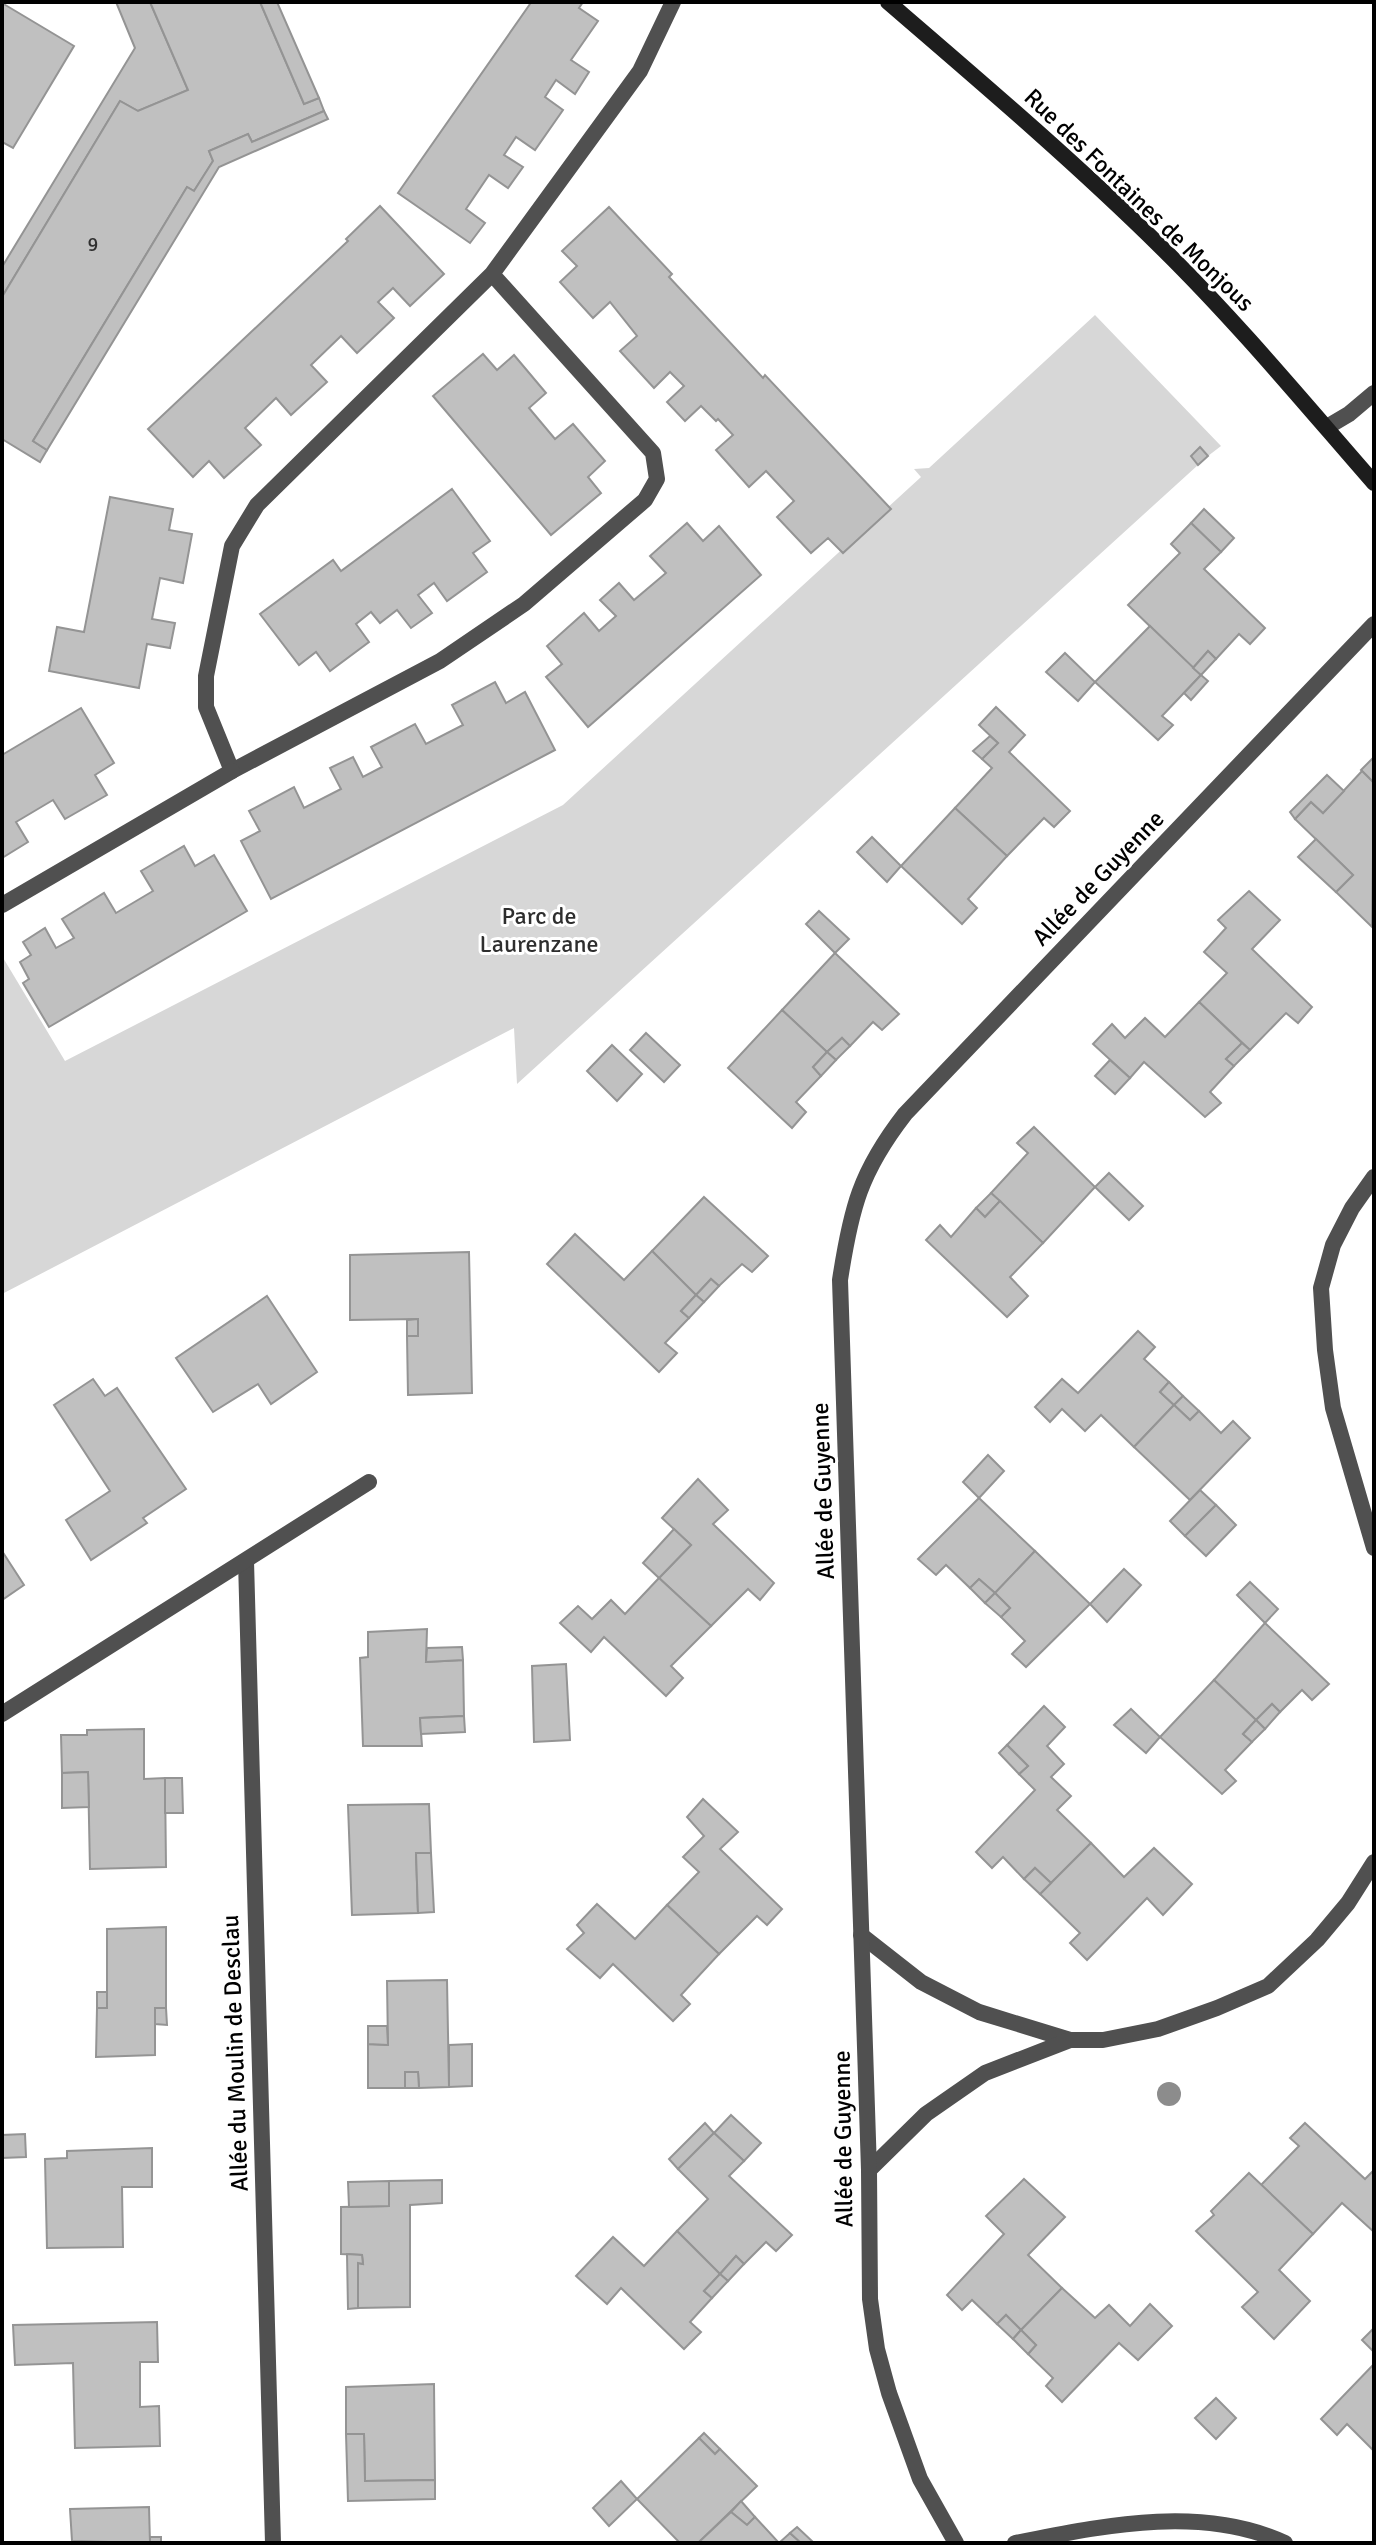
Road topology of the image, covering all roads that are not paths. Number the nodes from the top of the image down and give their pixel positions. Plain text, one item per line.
1 (673, 2) edge
2 (888, 2) edge
3 (492, 274) junction
4 (1374, 393) edge
5 (1327, 427) junction
6 (1374, 483) edge
7 (1374, 624) edge
8 (232, 771) junction
9 (2, 905) edge
10 (1374, 1177) edge
11 (369, 1482) dead end
12 (1374, 1548) edge
13 (246, 1561) junction
14 (2, 1714) edge
15 (1374, 1862) edge
16 (861, 1935) junction
17 (1070, 2040) junction
18 (869, 2170) junction
19 (273, 2543) edge
20 (956, 2543) edge
21 (1015, 2543) edge
22 (1285, 2543) edge

1 - 3 street
2 - 5 street, Rue des Fontaines de Monjous
3 - 8 street
3 - 8 street
4 - 5 street
5 - 6 street, Rue des Fontaines de Monjous
7 - 16 street, Allée de Guyenne
8 - 9 street
10 - 12 street
11 - 13 street
13 - 14 street
13 - 19 street, Allée du Moulin de Desclau
15 - 17 street
16 - 17 street
16 - 18 street, Allée de Guyenne
17 - 18 street
18 - 20 street, Allée de Guyenne
21 - 22 street

